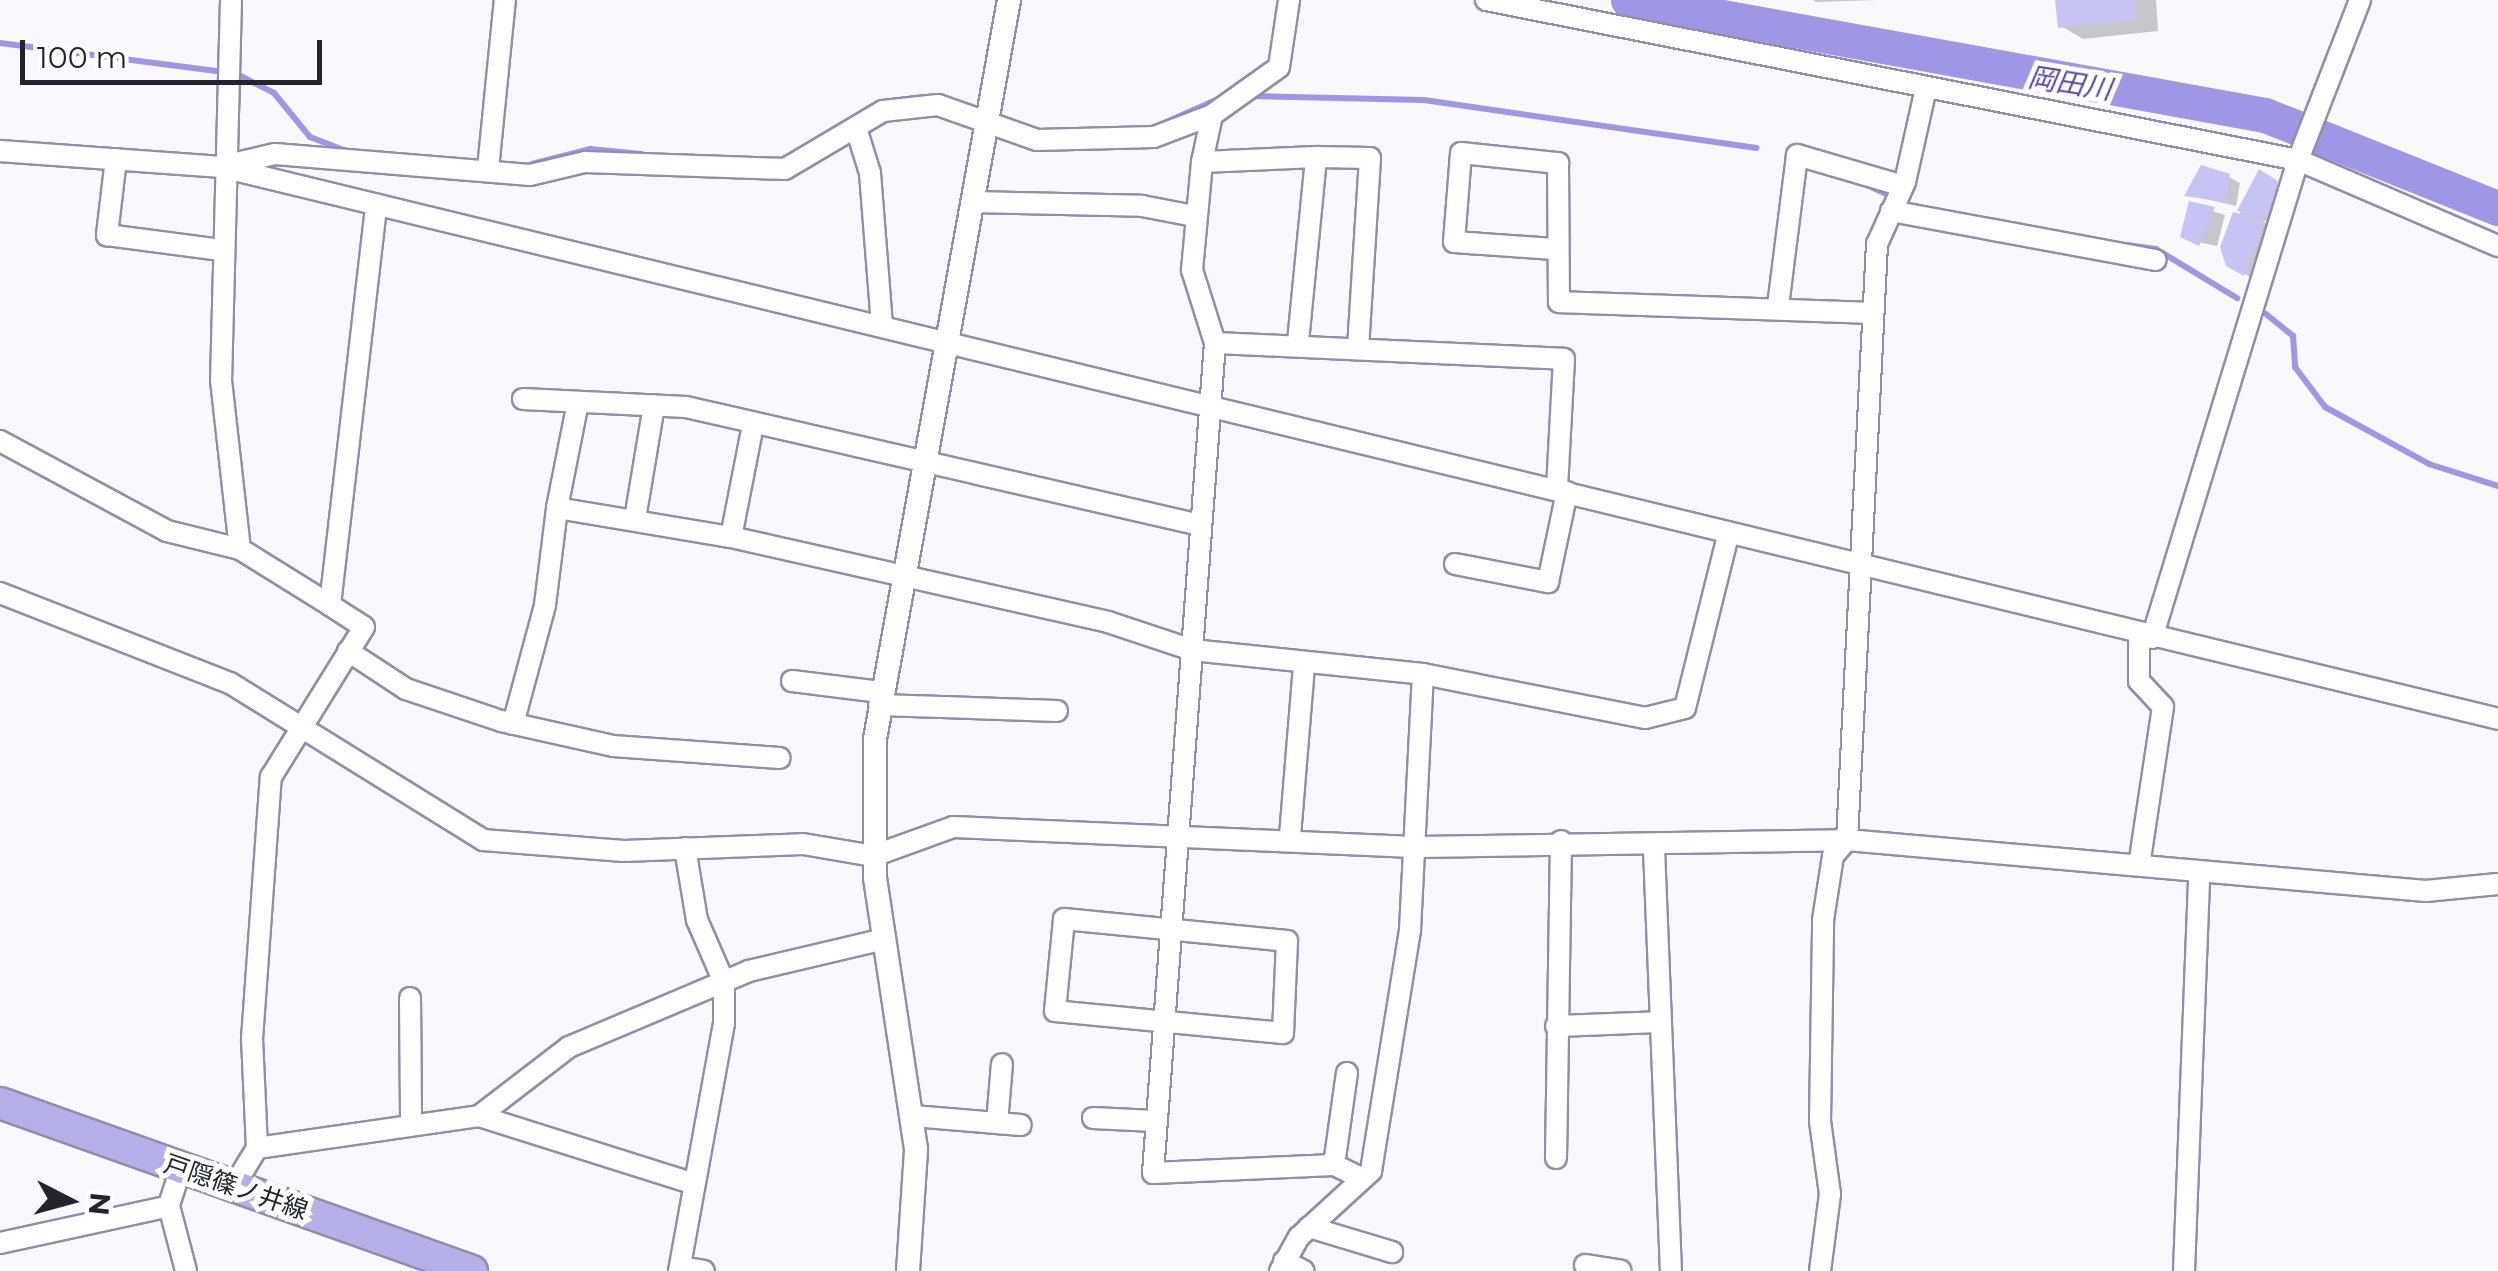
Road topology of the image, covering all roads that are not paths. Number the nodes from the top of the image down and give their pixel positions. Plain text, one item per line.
1 (231, 0) edge
2 (505, 0) edge
3 (1009, 0) edge
4 (1288, 0) edge
5 (1486, 0) edge
6 (2360, 0) edge
7 (1926, 88) junction
8 (1212, 115) junction
9 (986, 127) junction
10 (856, 128) junction
11 (0, 151) edge
12 (2299, 156) junction
13 (1316, 157) junction
14 (116, 159) junction
15 (1202, 162) junction
16 (222, 166) junction
17 (488, 168) junction
18 (1903, 186) junction
19 (972, 202) junction
20 (376, 205) junction
21 (1891, 210) junction
22 (1194, 216) junction
23 (2498, 246) edge
24 (1554, 249) junction
25 (221, 250) junction
26 (2156, 260) dead end
27 (1778, 306) junction
28 (1871, 312) junction
29 (882, 326) junction
30 (946, 342) junction
31 (1298, 342) junction
32 (1215, 343) junction
33 (1358, 346) junction
34 (523, 400) dead end
35 (578, 402) junction
36 (1208, 403) junction
37 (654, 406) junction
38 (753, 425) junction
39 (0, 441) edge
40 (924, 462) junction
41 (1562, 490) junction
42 (557, 508) junction
43 (635, 519) junction
44 (1196, 524) junction
45 (1729, 532) junction
46 (731, 537) junction
47 (240, 548) junction
48 (1856, 563) junction
49 (1455, 564) dead end
50 (901, 576) junction
51 (0, 592) edge
52 (330, 605) junction
53 (2145, 636) junction
54 (1192, 650) junction
55 (348, 651) junction
56 (1304, 667) junction
57 (1423, 674) junction
58 (792, 681) dead end
59 (880, 698) junction
60 (1056, 711) dead end
61 (2498, 719) edge
62 (302, 720) junction
63 (513, 724) junction
64 (780, 758) dead end
65 (1178, 832) junction
66 (1290, 836) junction
67 (1847, 840) junction
68 (1561, 841) junction
69 (1414, 846) junction
70 (685, 848) junction
71 (1654, 848) junction
72 (873, 856) junction
73 (2139, 865) junction
74 (2199, 874) junction
75 (2498, 884) edge
76 (1175, 924) junction
77 (884, 939) junction
78 (724, 982) junction
79 (410, 998) dead end
80 (1660, 1022) junction
81 (1556, 1026) junction
82 (1166, 1028) junction
83 (1002, 1064) dead end
84 (1347, 1073) dead end
85 (0, 1103) edge
86 (479, 1116) junction
87 (913, 1116) junction
88 (1092, 1118) dead end
89 (1155, 1121) junction
90 (998, 1123) junction
91 (411, 1124) junction
92 (1022, 1125) dead end
93 (257, 1148) junction
94 (1556, 1158) dead end
95 (1334, 1166) junction
96 (180, 1168) junction
97 (1361, 1178) junction
98 (692, 1183) junction
99 (234, 1186) junction
100 (169, 1206) junction
101 (1309, 1228) junction
102 (0, 1243) edge
103 (1392, 1252) dead end
104 (1585, 1265) dead end
105 (1282, 1266) edge
106 (679, 1269) edge
107 (186, 1271) edge
108 (472, 1271) edge
109 (704, 1271) edge
110 (908, 1271) edge
111 (1304, 1271) edge
112 (1621, 1271) edge
113 (1671, 1271) edge
114 (1820, 1271) edge
115 (2184, 1271) edge

1 - 16 street
2 - 17 street
3 - 9 street
4 - 8 street
5 - 7 street
6 - 12 street
7 - 12 street
7 - 18 street
8 - 9 street
8 - 15 street
9 - 10 street
9 - 19 street
10 - 17 street
10 - 29 street
11 - 14 street
12 - 23 street
12 - 53 street
13 - 15 street
13 - 31 street
13 - 33 street
14 - 16 street
14 - 25 street
15 - 22 street
16 - 17 street
16 - 20 street
16 - 25 street
18 - 21 street
18 - 27 street
19 - 22 street
19 - 30 street
20 - 29 street
20 - 52 street
21 - 26 street
21 - 28 street
22 - 32 street
24 - 24 street
24 - 27 street
25 - 47 street
27 - 28 street
28 - 48 street
29 - 30 street
30 - 36 street
30 - 40 street
31 - 32 street
31 - 33 street
32 - 36 street
33 - 41 street
34 - 35 street
35 - 37 street
35 - 42 street
36 - 41 street
36 - 44 street
37 - 38 street
37 - 43 street
38 - 40 street
38 - 46 street
39 - 47 street
40 - 44 street
40 - 50 street
41 - 45 street
41 - 49 street
42 - 43 street
42 - 63 street
43 - 46 street
44 - 54 street
45 - 48 street
45 - 57 street
46 - 50 street
47 - 52 street
48 - 53 street
48 - 67 street
50 - 54 street
50 - 59 street
51 - 62 street
52 - 55 street
53 - 61 street
53 - 73 street
54 - 56 street
54 - 65 street
55 - 62 street
55 - 63 street
56 - 57 street
56 - 66 street
57 - 69 street
58 - 59 street
59 - 60 street
59 - 72 street
62 - 70 street
62 - 93 street
63 - 64 street
65 - 66 street
65 - 72 street
65 - 76 street
66 - 69 street
67 - 71 street
67 - 73 street
67 - 114 street
68 - 69 street
68 - 71 street
68 - 81 street
69 - 97 street
70 - 72 street
70 - 78 street
71 - 80 street
72 - 77 street
73 - 74 street
74 - 75 street
74 - 115 street
76 - 82 street
76 - 82 street
76 - 82 street
77 - 78 street
77 - 87 street
78 - 86 street
78 - 98 street
79 - 91 street
80 - 81 street
80 - 113 street
81 - 94 street
82 - 89 street
83 - 90 street
84 - 95 street
85 - 96 main road, 戸隠篠ノ井線
86 - 91 street
86 - 98 street
87 - 90 street
87 - 110 street
88 - 89 street
89 - 95 street
90 - 92 street
91 - 93 street
93 - 99 street
95 - 97 street
96 - 99 main road, 戸隠篠ノ井線
96 - 100 street
97 - 101 street
98 - 106 street
99 - 108 main road, 戸隠篠ノ井線
100 - 102 street
100 - 107 street
101 - 103 street
101 - 105 street
104 - 112 street
105 - 111 street
106 - 109 street

